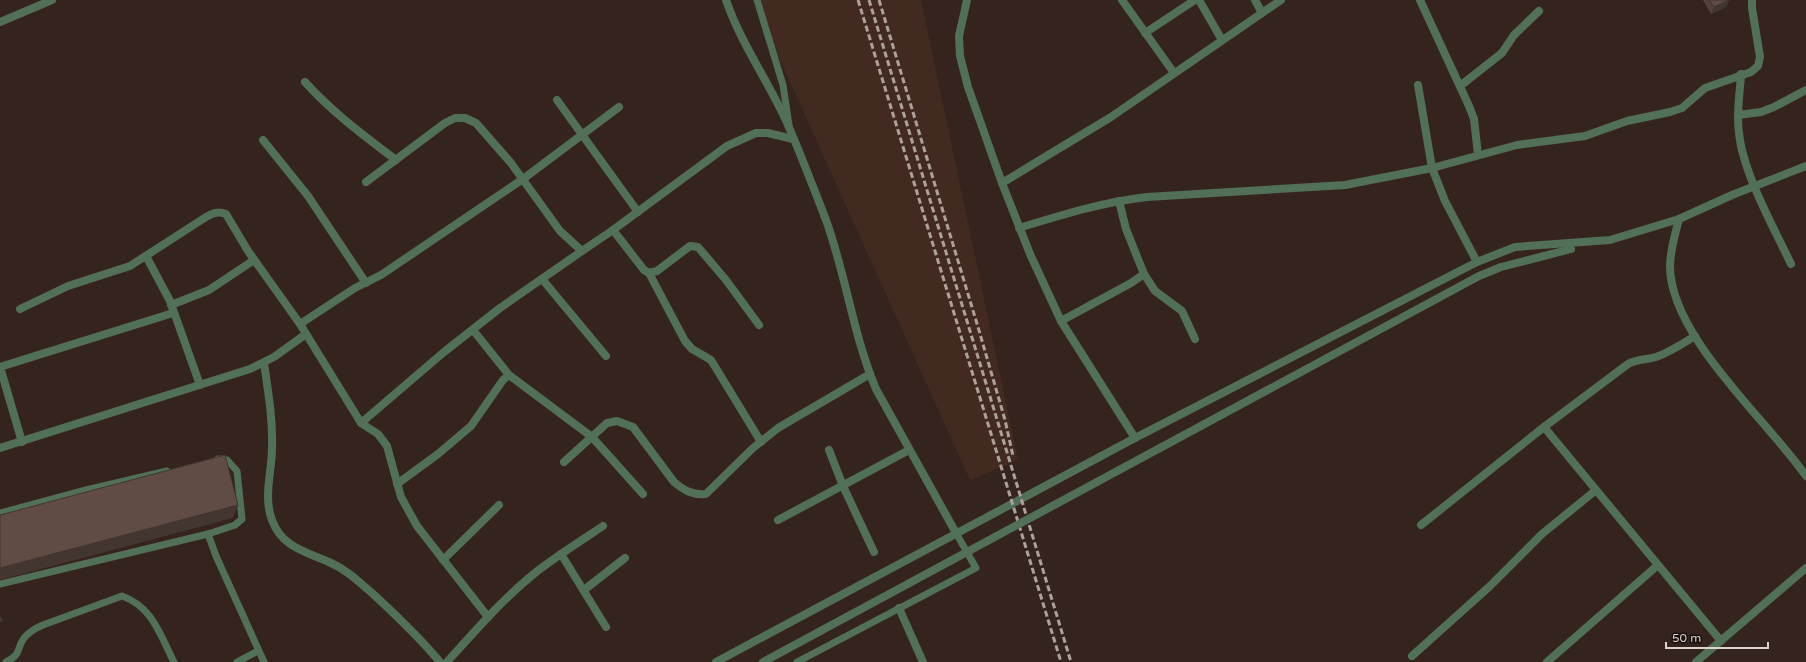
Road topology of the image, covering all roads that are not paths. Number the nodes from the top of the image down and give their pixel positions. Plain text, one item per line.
1 (52, 0) edge
2 (726, 0) edge
3 (757, 0) edge
4 (967, 0) edge
5 (1122, 0) edge
6 (1195, 0) edge
7 (1199, 0) edge
8 (1255, 0) edge
9 (1281, 0) edge
10 (1420, 0) edge
11 (1752, 0) edge
12 (1539, 11) dead end
13 (1262, 13) junction
14 (0, 22) edge
15 (1145, 33) junction
16 (1222, 40) junction
17 (1174, 73) junction
18 (1741, 74) junction
19 (305, 82) dead end
20 (1418, 85) dead end
21 (1460, 86) junction
22 (1806, 90) edge
23 (557, 100) dead end
24 (619, 107) dead end
25 (1738, 115) junction
26 (582, 134) junction
27 (792, 135) junction
28 (263, 140) dead end
29 (1478, 155) junction
30 (396, 160) junction
31 (1806, 166) edge
32 (1432, 168) junction
33 (524, 179) junction
34 (366, 182) dead end
35 (1002, 183) junction
36 (1755, 187) junction
37 (1119, 201) junction
38 (638, 212) junction
39 (1679, 219) junction
40 (1019, 228) junction
41 (614, 230) junction
42 (1610, 240) junction
43 (582, 251) junction
44 (146, 256) junction
45 (254, 260) junction
46 (1477, 262) junction
47 (1791, 264) dead end
48 (649, 273) junction
49 (1144, 274) junction
50 (542, 279) junction
51 (366, 283) junction
52 (20, 309) dead end
53 (172, 309) junction
54 (1061, 321) junction
55 (300, 324) junction
56 (760, 324) dead end
57 (473, 330) junction
58 (306, 334) junction
59 (1695, 336) junction
60 (1195, 339) dead end
61 (606, 356) dead end
62 (264, 363) junction
63 (0, 367) edge
64 (870, 374) junction
65 (509, 375) junction
66 (200, 385) junction
67 (361, 423) junction
68 (1544, 427) junction
69 (592, 437) junction
70 (1135, 438) junction
71 (22, 442) junction
72 (761, 442) junction
73 (0, 448) edge
74 (829, 450) dead end
75 (909, 450) junction
76 (213, 460) edge
77 (564, 462) dead end
78 (176, 469) edge
79 (1806, 476) edge
80 (397, 484) junction
81 (843, 486) junction
82 (1596, 490) junction
83 (643, 494) dead end
84 (499, 505) dead end
85 (0, 513) edge
86 (778, 520) dead end
87 (1421, 525) dead end
88 (603, 526) dead end
89 (956, 533) junction
90 (208, 534) junction
91 (874, 552) dead end
92 (561, 554) junction
93 (625, 558) dead end
94 (443, 560) junction
95 (1658, 565) junction
96 (1806, 568) edge
97 (0, 584) edge
98 (584, 590) junction
99 (899, 608) junction
100 (488, 617) junction
101 (606, 626) dead end
102 (1721, 641) junction
103 (258, 651) junction
104 (1412, 656) dead end
105 (10, 661) edge
106 (174, 662) edge
107 (237, 662) edge
108 (264, 662) edge
109 (440, 662) edge
110 (446, 662) edge
111 (716, 662) edge
112 (763, 662) edge
113 (797, 662) edge
114 (922, 662) edge
115 (1547, 662) edge
116 (1696, 662) edge

1 - 14 street
2 - 27 street
3 - 27 lane
4 - 35 street
5 - 15 street
6 - 15 street
7 - 16 street
8 - 13 street
9 - 13 street
10 - 21 street
11 - 18 street
12 - 21 street
13 - 16 street
15 - 17 street
16 - 17 street
17 - 35 street
18 - 25 street
18 - 29 street
19 - 30 street
20 - 32 street
21 - 29 street
22 - 25 street
23 - 26 street
24 - 26 street
25 - 36 street
26 - 33 street
26 - 38 street
27 - 38 street
27 - 64 street
28 - 51 street
29 - 32 street
30 - 33 street
30 - 34 street
31 - 36 street
32 - 37 street
32 - 46 street
33 - 43 street
33 - 51 street
35 - 40 street
36 - 39 street
36 - 47 street
37 - 40 street
37 - 49 street
38 - 41 street
39 - 42 street
39 - 59 street
40 - 54 street
41 - 43 street
41 - 48 street
42 - 46 street
42 - 112 street, bridge
43 - 50 street
44 - 45 street
44 - 52 street
44 - 53 street
45 - 53 street
45 - 55 street
46 - 70 street
48 - 56 street
48 - 72 street
49 - 54 street
49 - 60 street
50 - 57 street
50 - 61 street
51 - 55 street
53 - 63 street
53 - 66 street
54 - 70 street
55 - 58 street
57 - 65 street
57 - 67 street
58 - 62 street
58 - 67 street
59 - 68 street
59 - 79 street
62 - 66 street
62 - 109 street
63 - 71 street
64 - 72 street
64 - 75 street
65 - 69 street
65 - 80 street
66 - 71 street
67 - 80 street
68 - 82 street
68 - 87 street
69 - 72 street
69 - 77 street
69 - 83 street
70 - 89 street
71 - 73 street
74 - 81 street
75 - 81 street
75 - 89 street
76 - 90 lane
78 - 85 lane
80 - 94 street
81 - 86 street
81 - 91 street
82 - 95 street
82 - 104 street
84 - 94 street
88 - 92 street
89 - 99 lane
89 - 111 street
90 - 97 lane
90 - 103 lane
92 - 98 street
92 - 100 street
93 - 98 street
94 - 100 street
95 - 102 street
95 - 115 street
96 - 102 street
98 - 101 street
99 - 113 lane
99 - 114 street
100 - 110 street
102 - 116 street
103 - 107 lane
103 - 108 lane
105 - 106 lane

